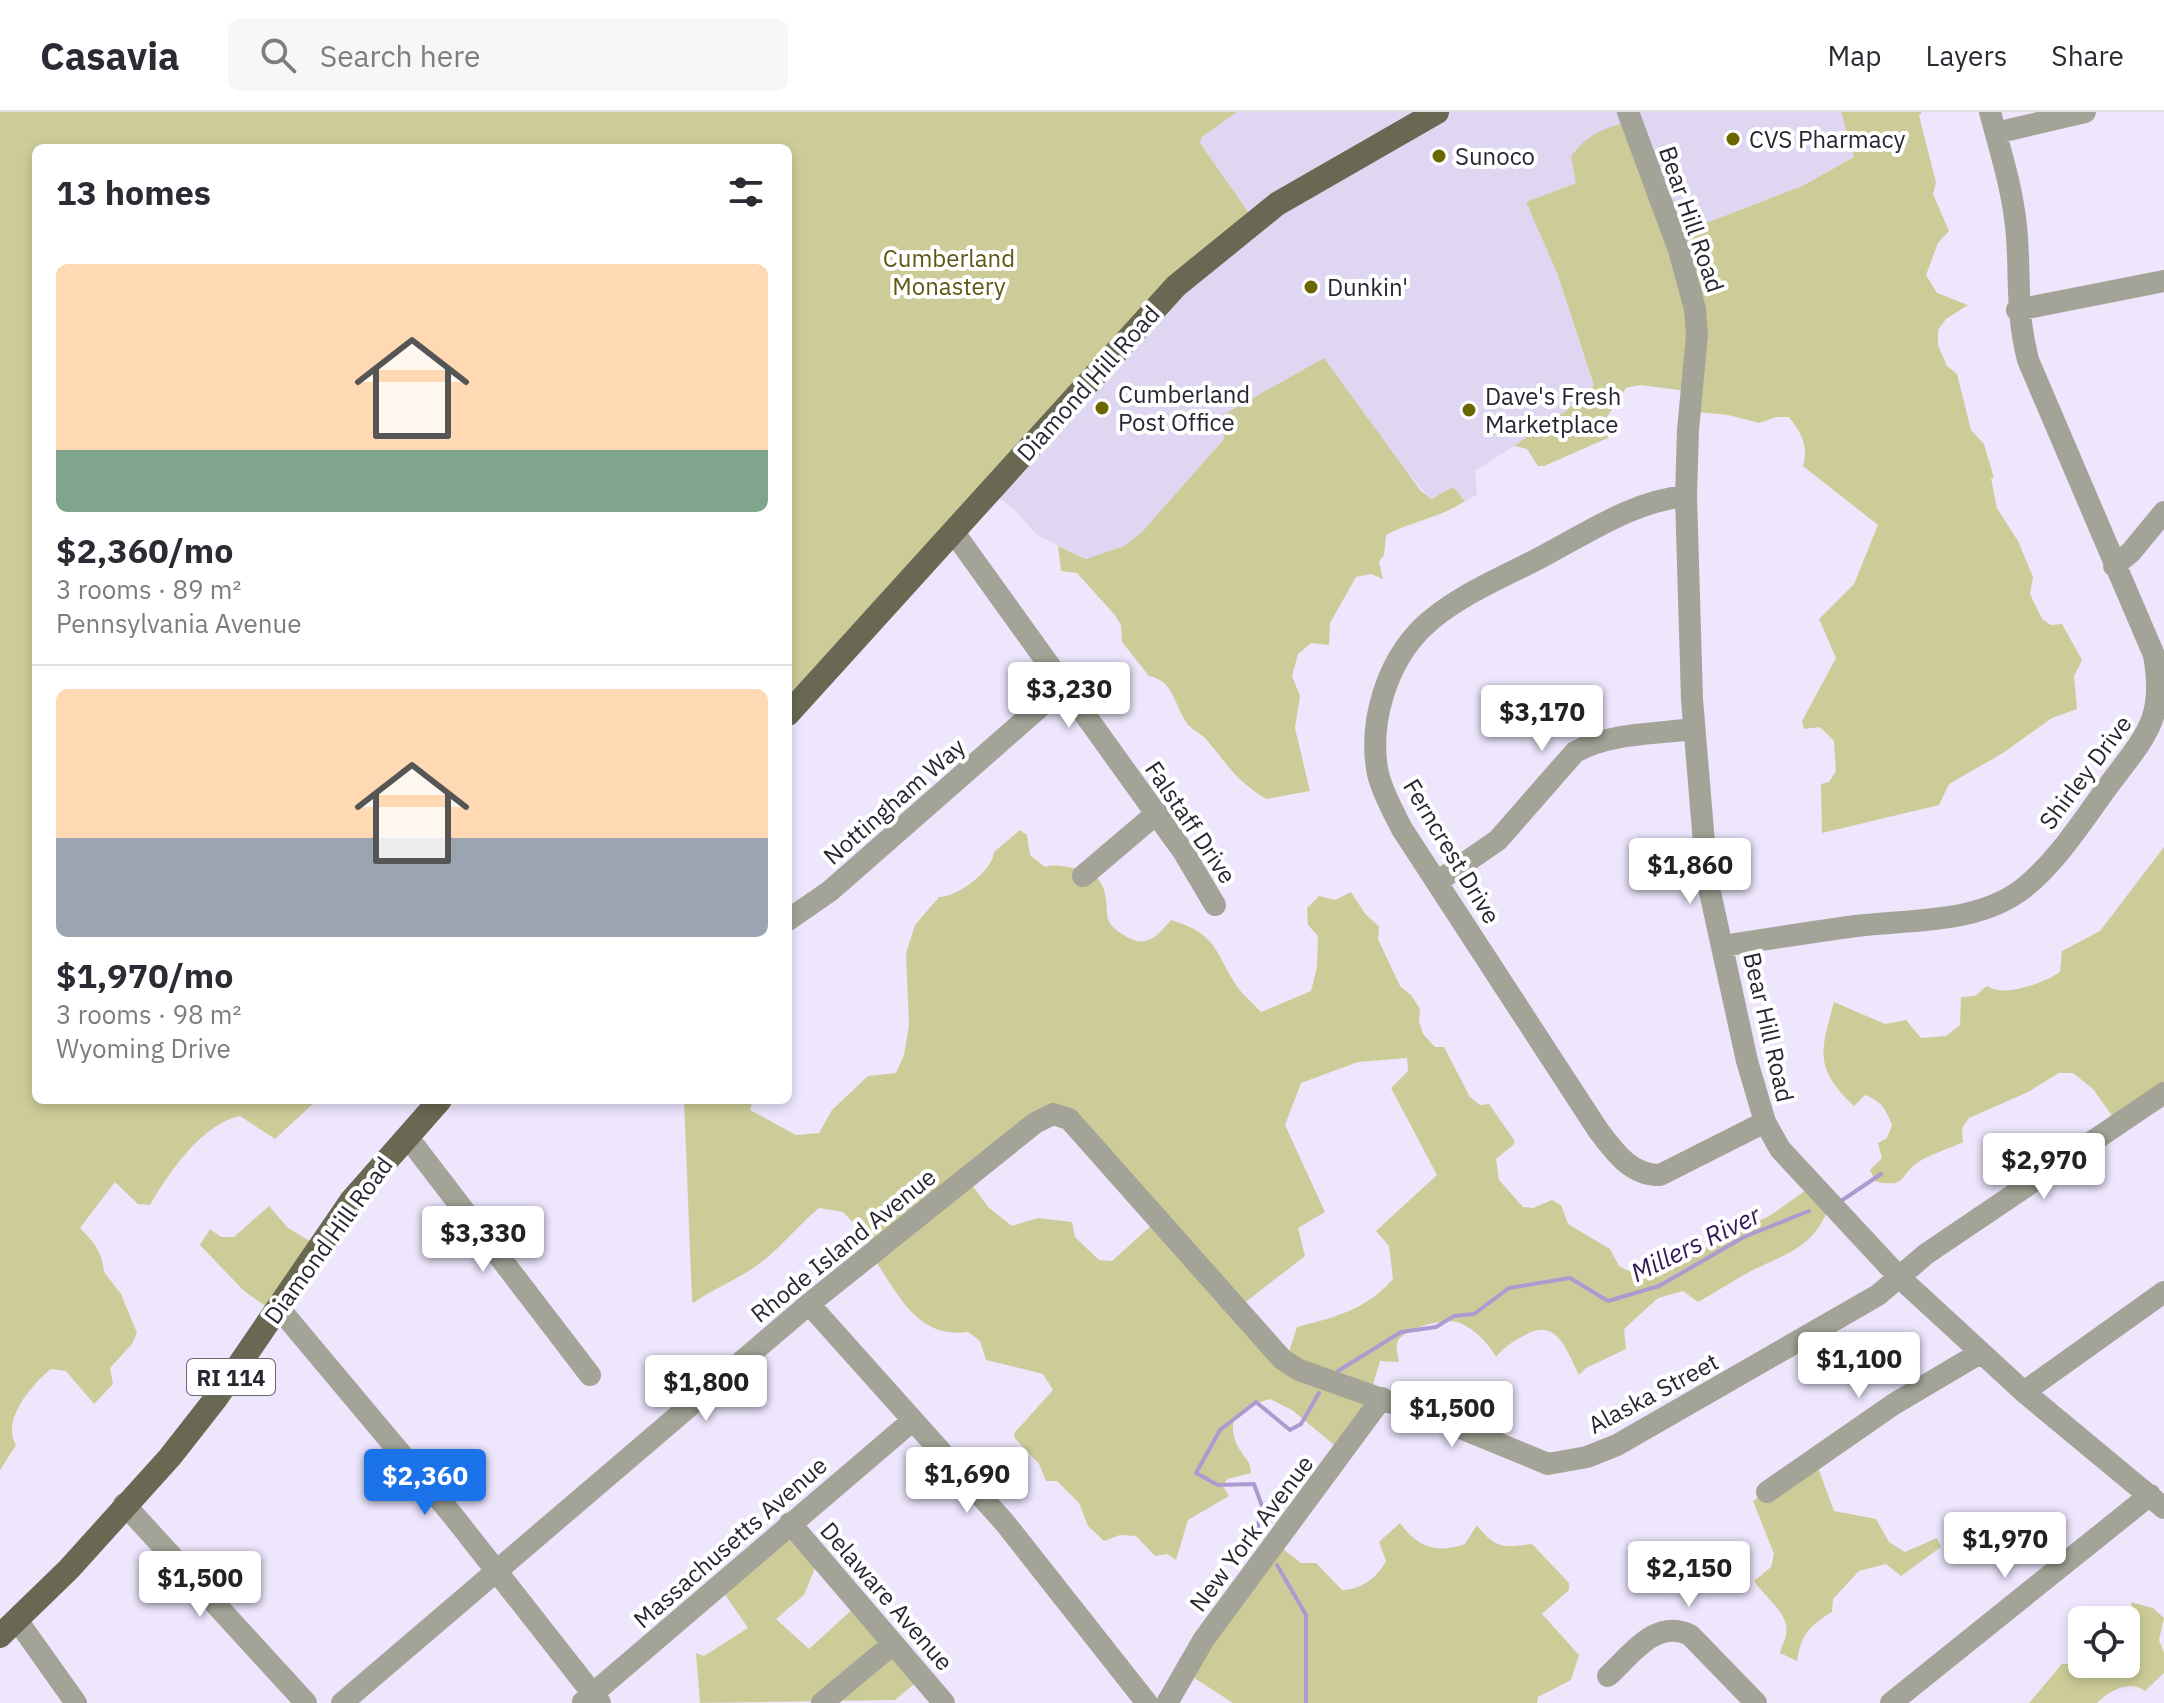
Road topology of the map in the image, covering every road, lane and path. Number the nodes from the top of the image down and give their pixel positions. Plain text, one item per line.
1 (1437, 112) edge
2 (1628, 112) edge
3 (2085, 112) edge
4 (1993, 122) edge
5 (2164, 281) edge
6 (2017, 310) junction
7 (1686, 496) junction
8 (2164, 512) edge
9 (955, 534) junction
10 (2114, 566) junction
11 (1065, 685) junction
12 (792, 710) edge
13 (1694, 729) junction
14 (1157, 813) junction
15 (1083, 876) dead end
16 (1437, 882) junction
17 (1215, 905) dead end
18 (792, 917) edge
19 (1723, 946) junction
20 (2164, 1093) edge
21 (436, 1104) edge
22 (1053, 1114) joint
23 (1765, 1122) junction
24 (404, 1140) junction
25 (1899, 1277) junction
26 (2164, 1292) edge
27 (809, 1304) junction
28 (278, 1307) junction
29 (1980, 1353) junction
30 (590, 1375) dead end
31 (2024, 1392) junction
32 (1382, 1398) junction
33 (912, 1421) junction
34 (1767, 1492) dead end
35 (2157, 1502) edge
36 (124, 1504) junction
37 (790, 1523) junction
38 (496, 1572) junction
39 (9, 1628) edge
40 (893, 1644) junction
41 (1608, 1676) dead end
42 (591, 1700) edge
43 (76, 1703) edge
44 (306, 1703) edge
45 (342, 1703) edge
46 (822, 1703) edge
47 (944, 1703) edge
48 (1147, 1703) edge
49 (1167, 1703) edge
50 (1756, 1703) edge
51 (1891, 1703) edge

1 - 9 main road, Diamond Hill Road
2 - 7 street, Bear Hill Road
3 - 4 street
4 - 6 street, Shirley Drive
5 - 6 street
6 - 10 street, Shirley Drive
7 - 13 street, Bear Hill Road
7 - 16 street, Ferncrest Drive
8 - 10 street
9 - 11 street, Falstaff Drive
9 - 12 main road, Diamond Hill Road
10 - 19 street, Shirley Drive
11 - 14 street, Falstaff Drive
11 - 18 street, Nottingham Way
13 - 16 street
13 - 19 street, Bear Hill Road
14 - 15 street
14 - 17 street, Falstaff Drive
16 - 23 street, Ferncrest Drive
19 - 23 street, Bear Hill Road
20 - 25 street, Alaska Street
21 - 24 main road, Diamond Hill Road / RI 114
22 - 27 street, Rhode Island Avenue
22 - 32 street, Alaska Street
23 - 25 street, Bear Hill Road
24 - 28 main road, Diamond Hill Road / RI 114
24 - 30 street
25 - 29 street, Bear Hill Road
25 - 32 street, Alaska Street
26 - 31 street
27 - 33 street
27 - 38 street, Rhode Island Avenue
28 - 36 main road, Diamond Hill Road / RI 114
28 - 38 street
29 - 31 street, Bear Hill Road
29 - 34 street
31 - 35 street, Bear Hill Road
32 - 49 street, New York Avenue
33 - 37 street, Massachusetts Avenue
33 - 48 street
35 - 51 street
36 - 39 main road, Diamond Hill Road / RI 114
36 - 44 street
37 - 40 street, Delaware Avenue
37 - 42 street, Massachusetts Avenue
38 - 42 street
38 - 45 street, Rhode Island Avenue
39 - 43 street
40 - 46 street
40 - 47 street, Delaware Avenue
41 - 50 street

